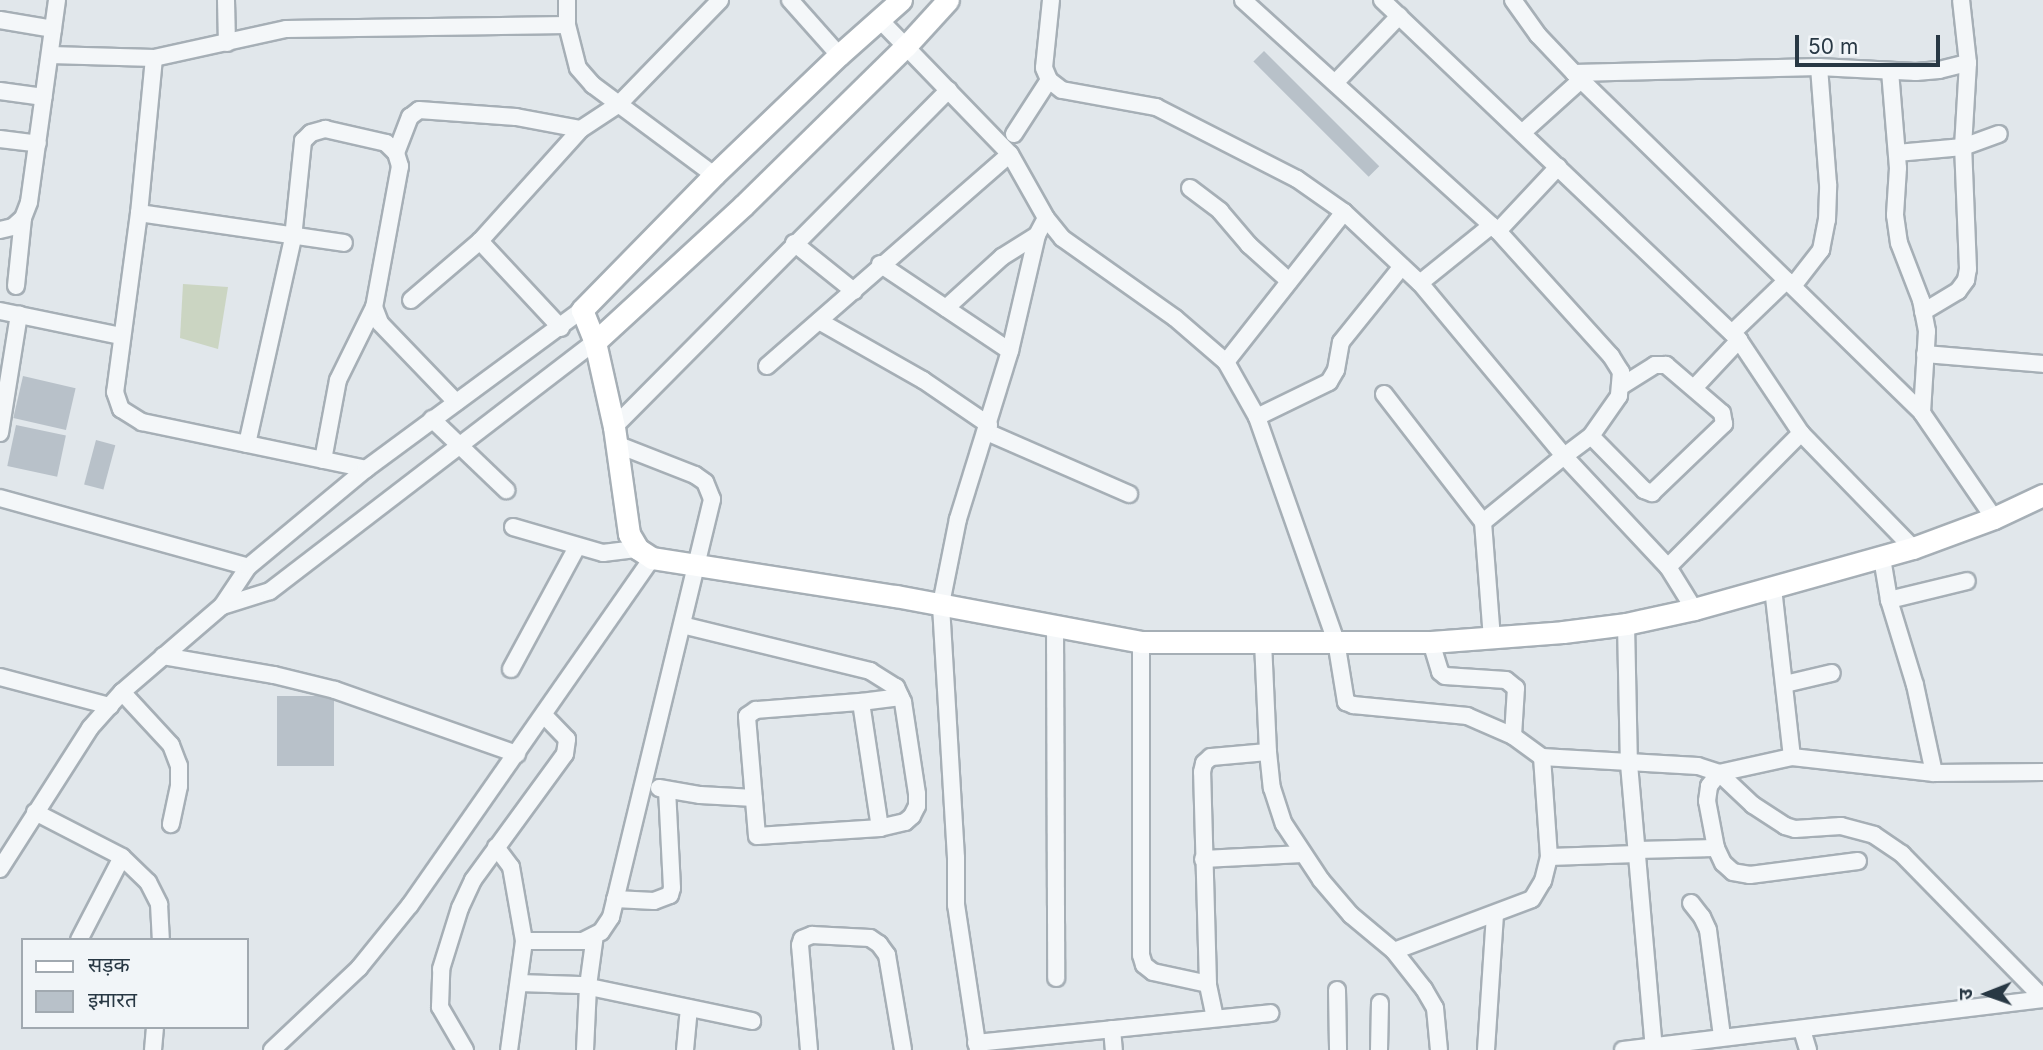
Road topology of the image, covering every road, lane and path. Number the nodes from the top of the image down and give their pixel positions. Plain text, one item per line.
1 (57, 0) edge
2 (226, 0) edge
3 (567, 0) edge
4 (720, 0) edge
5 (790, 0) edge
6 (901, 0) edge
7 (948, 0) edge
8 (1051, 0) edge
9 (1243, 0) edge
10 (1382, 0) edge
11 (1513, 0) edge
12 (1961, 0) edge
13 (1399, 16) junction
14 (0, 20) edge
15 (880, 20) junction
16 (567, 25) junction
17 (53, 29) junction
18 (227, 43) junction
19 (906, 46) junction
20 (50, 55) junction
21 (839, 55) junction
22 (154, 58) junction
23 (1968, 63) junction
24 (1819, 66) junction
25 (1890, 71) junction
26 (1578, 76) junction
27 (1049, 80) junction
28 (1335, 83) junction
29 (949, 90) junction
30 (0, 91) edge
31 (44, 97) junction
32 (619, 104) junction
33 (581, 129) junction
34 (1522, 133) junction
35 (1014, 134) dead end
36 (1999, 134) dead end
37 (0, 139) edge
38 (38, 144) junction
39 (1963, 147) junction
40 (396, 153) junction
41 (1897, 153) junction
42 (1010, 154) junction
43 (1558, 167) junction
44 (714, 175) junction
45 (1190, 188) dead end
46 (1344, 212) junction
47 (139, 213) junction
48 (23, 218) junction
49 (1046, 218) junction
50 (1495, 228) junction
51 (0, 230) edge
52 (1037, 235) junction
53 (293, 238) junction
54 (480, 241) junction
55 (344, 243) dead end
56 (794, 243) junction
57 (880, 264) junction
58 (1402, 266) junction
59 (1289, 281) junction
60 (1420, 283) junction
61 (1790, 283) junction
62 (16, 286) dead end
63 (853, 291) junction
64 (411, 300) dead end
65 (374, 307) junction
66 (946, 308) junction
67 (582, 310) junction
68 (0, 311) edge
69 (1923, 312) junction
70 (19, 315) junction
71 (819, 321) junction
72 (561, 328) junction
73 (121, 336) junction
74 (1736, 336) junction
75 (595, 342) junction
76 (1010, 351) junction
77 (1926, 354) junction
78 (1226, 362) junction
79 (2043, 364) edge
80 (767, 366) dead end
81 (1621, 386) junction
82 (1694, 387) junction
83 (1384, 394) dead end
84 (456, 402) junction
85 (1922, 413) junction
86 (1257, 418) junction
87 (432, 419) junction
88 (988, 429) junction
89 (0, 433) edge
90 (1801, 433) junction
91 (615, 436) junction
92 (1591, 436) junction
93 (247, 444) junction
94 (460, 446) junction
95 (1564, 456) junction
96 (323, 460) junction
97 (366, 469) junction
98 (506, 490) dead end
99 (1129, 494) dead end
100 (2043, 495) edge
101 (0, 498) edge
102 (1994, 518) junction
103 (1483, 522) junction
104 (513, 527) dead end
105 (577, 547) junction
106 (1913, 548) junction
107 (645, 553) junction
108 (1882, 558) junction
109 (696, 564) junction
110 (248, 567) junction
111 (1668, 567) junction
112 (1967, 581) dead end
113 (1773, 588) junction
114 (1889, 600) junction
115 (941, 604) junction
116 (222, 606) junction
117 (1694, 609) junction
118 (1626, 624) junction
119 (682, 625) junction
120 (1055, 626) junction
121 (1492, 638) junction
122 (1336, 640) junction
123 (1141, 642) junction
124 (1263, 642) junction
125 (1431, 642) junction
126 (163, 656) junction
127 (512, 668) dead end
128 (1832, 673) dead end
129 (0, 677) edge
130 (1786, 684) junction
131 (122, 692) junction
132 (901, 697) junction
133 (861, 702) junction
134 (110, 706) junction
135 (544, 715) junction
136 (1513, 736) junction
137 (1268, 752) junction
138 (517, 754) junction
139 (1542, 757) junction
140 (1792, 757) junction
141 (1629, 764) junction
142 (2043, 772) edge
143 (1719, 773) junction
144 (1934, 773) junction
145 (643, 783) junction
146 (667, 790) junction
147 (754, 798) junction
148 (35, 812) junction
149 (171, 824) dead end
150 (880, 828) junction
151 (496, 847) junction
152 (1716, 848) junction
153 (1637, 852) junction
154 (1303, 854) junction
155 (122, 857) junction
156 (1549, 857) junction
157 (1203, 859) junction
158 (1858, 861) dead end
159 (0, 869) edge
160 (615, 899) junction
161 (1691, 904) dead end
162 (1495, 915) junction
163 (595, 934) junction
164 (80, 938) edge
165 (161, 938) edge
166 (524, 941) junction
167 (1394, 951) junction
168 (1056, 978) dead end
169 (519, 983) junction
170 (1208, 984) junction
171 (588, 986) junction
172 (1337, 989) dead end
173 (2043, 998) edge
174 (1380, 1003) dead end
175 (689, 1007) junction
176 (1270, 1013) dead end
177 (1214, 1018) junction
178 (752, 1021) dead end
179 (155, 1029) edge
180 (1112, 1029) junction
181 (1802, 1030) junction
182 (1722, 1037) junction
183 (1743, 1043) edge
184 (1704, 1044) edge
185 (977, 1046) edge
186 (1654, 1047) edge
187 (153, 1050) edge
188 (272, 1050) edge
189 (465, 1050) edge
190 (509, 1050) edge
191 (585, 1050) edge
192 (685, 1050) edge
193 (809, 1050) edge
194 (903, 1050) edge
195 (1114, 1050) edge
196 (1338, 1050) edge
197 (1379, 1050) edge
198 (1439, 1050) edge
199 (1486, 1050) edge
200 (1623, 1050) edge
201 (1808, 1050) edge

1 - 17 street
2 - 18 street
3 - 16 street
4 - 32 street
5 - 21 street
6 - 15 street
7 - 19 street
8 - 27 street
9 - 28 street
10 - 13 street
11 - 26 street
12 - 23 street
13 - 28 street
13 - 34 street
14 - 17 street
15 - 19 street
15 - 21 street
16 - 18 street
16 - 32 street
17 - 20 street
18 - 22 street
19 - 29 street
19 - 75 street
20 - 22 street
20 - 31 street
21 - 44 street
22 - 47 street
23 - 25 street
23 - 39 street
24 - 25 street
24 - 26 street
24 - 61 street
25 - 41 street
26 - 34 street
26 - 61 street
27 - 35 street
27 - 46 street
28 - 50 street
29 - 42 street
29 - 56 street
30 - 31 street
31 - 38 street
32 - 33 street
32 - 44 street
33 - 40 street
33 - 54 street
34 - 43 street
36 - 39 street
37 - 38 street
38 - 48 street
39 - 41 street
39 - 69 street
40 - 53 street
40 - 65 street
41 - 69 street
42 - 49 street
42 - 57 street
43 - 50 street
43 - 74 street
44 - 67 street
45 - 59 street
46 - 58 street
46 - 59 street
47 - 53 street
47 - 73 street
48 - 51 street
48 - 62 street
49 - 52 street
49 - 78 street
50 - 60 street
50 - 81 street
52 - 66 street
52 - 76 street
53 - 55 street
53 - 93 street
54 - 64 street
54 - 72 street
56 - 63 street
56 - 91 street
57 - 63 street
57 - 66 street
58 - 60 street
58 - 86 street
59 - 78 street
60 - 95 street
61 - 74 street
61 - 85 street
63 - 71 street
65 - 84 street
65 - 96 street
66 - 76 street
67 - 72 street
67 - 75 street
68 - 70 street
69 - 77 street
70 - 73 street
70 - 89 street
71 - 80 street
71 - 88 street
72 - 84 street
73 - 93 street
74 - 82 street
74 - 90 street
75 - 91 street
75 - 94 street
76 - 88 street
77 - 79 street
77 - 85 street
78 - 86 street
81 - 82 street
81 - 92 street
82 - 92 street
83 - 103 street
84 - 87 street
85 - 102 street
86 - 122 street
87 - 94 street
87 - 97 street
88 - 99 street
88 - 115 street
90 - 106 street
90 - 111 street
91 - 107 street
91 - 109 street
92 - 95 street
93 - 96 street
94 - 98 street
94 - 116 street
95 - 103 street
95 - 111 street
96 - 97 street
97 - 110 street
100 - 102 street
101 - 110 street
102 - 106 street
103 - 121 street
104 - 105 street
105 - 107 street
105 - 127 street
106 - 108 street
107 - 109 street
107 - 135 street
108 - 113 street
108 - 114 street
109 - 115 street
109 - 119 street
110 - 116 street
111 - 117 street
112 - 114 street
113 - 117 street
113 - 130 street
114 - 144 street
115 - 120 street
115 - 185 street
116 - 126 street
117 - 118 street
118 - 121 street
118 - 141 street
119 - 132 street
119 - 145 street
120 - 123 street
120 - 168 street
121 - 125 street
122 - 124 street
122 - 125 street
122 - 136 street
123 - 124 street
123 - 170 street
124 - 137 street
125 - 136 street
126 - 131 street
126 - 138 street
128 - 130 street
129 - 134 street
130 - 140 street
131 - 134 street
131 - 149 street
132 - 133 street
132 - 150 street
133 - 147 street
133 - 150 street
134 - 148 street
135 - 138 street
135 - 151 street
136 - 139 street
137 - 154 street
137 - 157 street
138 - 188 street
139 - 141 street
139 - 156 street
140 - 143 street
140 - 144 street
141 - 143 street
141 - 153 street
142 - 144 street
143 - 152 street
143 - 173 street
145 - 146 street
145 - 160 street
146 - 147 street
146 - 160 street
147 - 150 street
148 - 155 street
148 - 159 street
151 - 166 street
151 - 189 street
152 - 153 street
152 - 158 street
153 - 156 street
153 - 186 street
154 - 157 street
154 - 167 street
155 - 164 street
155 - 165 street
156 - 162 street
157 - 170 street
160 - 163 street
161 - 182 street
162 - 167 street
162 - 199 street
163 - 166 street
163 - 171 street
166 - 169 street
167 - 198 street
169 - 171 street
169 - 190 street
170 - 177 street
171 - 175 street
171 - 191 street
172 - 196 street
173 - 181 street
174 - 197 street
175 - 178 street
175 - 192 street
176 - 177 street
177 - 180 street
179 - 187 street
180 - 185 street
180 - 195 street
181 - 183 street
181 - 201 street
182 - 183 street
182 - 184 street
184 - 186 street
186 - 200 street
193 - 194 street

